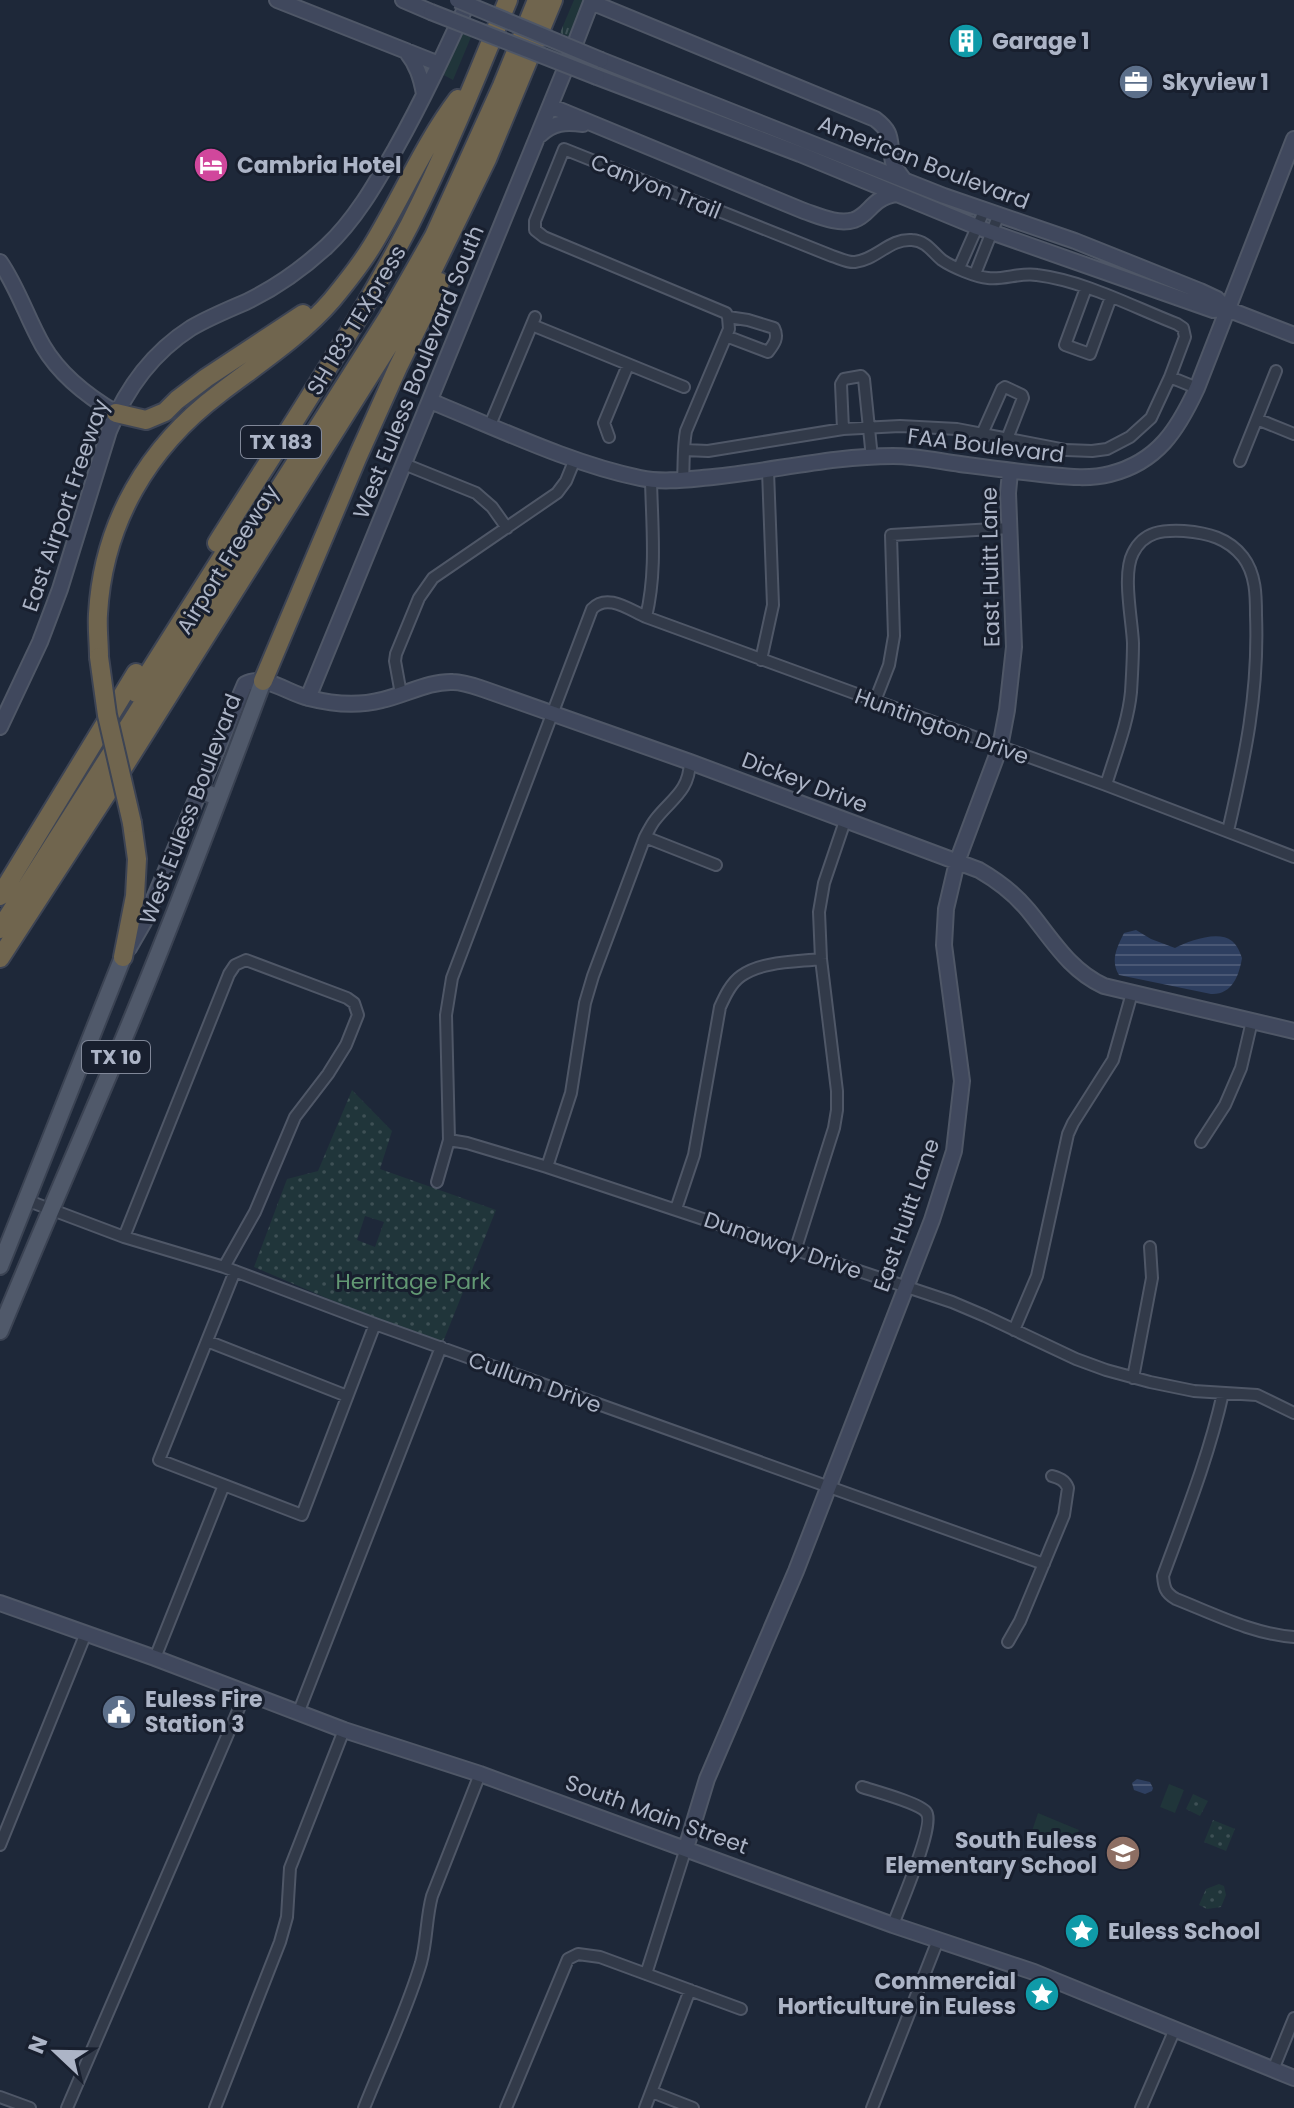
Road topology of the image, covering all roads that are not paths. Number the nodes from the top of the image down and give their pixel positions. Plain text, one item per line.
1 (277, 0) edge
2 (403, 0) edge
3 (457, 0) edge
4 (469, 0) edge
5 (508, 0) edge
6 (525, 0) edge
7 (537, 0) edge
8 (553, 0) edge
9 (609, 0) edge
10 (592, 1) edge
11 (625, 16) junction
12 (583, 25) junction
13 (453, 36) junction
14 (406, 51) junction
15 (439, 64) junction
16 (477, 74) junction
17 (560, 83) junction
18 (424, 96) junction
19 (550, 106) junction
20 (597, 125) junction
21 (537, 138) junction
22 (1294, 139) edge
23 (893, 147) junction
24 (856, 169) junction
25 (904, 180) junction
26 (896, 194) junction
27 (466, 203) junction
28 (867, 209) junction
29 (992, 211) junction
30 (984, 229) junction
31 (0, 262) edge
32 (959, 268) junction
33 (975, 274) junction
34 (1086, 288) junction
35 (1111, 297) junction
36 (330, 303) junction
37 (1227, 309) junction
38 (728, 317) junction
39 (1294, 335) edge
40 (726, 336) junction
41 (628, 365) junction
42 (1276, 371) dead end
43 (1170, 377) junction
44 (684, 387) dead end
45 (1197, 388) junction
46 (430, 401) junction
47 (116, 413) junction
48 (1257, 419) junction
49 (490, 425) junction
50 (869, 427) junction
51 (843, 429) junction
52 (982, 434) junction
53 (1294, 434) edge
54 (609, 437) dead end
55 (1007, 439) junction
56 (685, 450) junction
57 (872, 458) junction
58 (575, 459) junction
59 (1240, 461) dead end
60 (404, 464) junction
61 (768, 471) junction
62 (1010, 472) junction
63 (651, 480) junction
64 (683, 480) junction
65 (507, 528) junction
66 (1010, 528) junction
67 (646, 617) junction
68 (761, 660) junction
69 (263, 681) junction
70 (401, 694) junction
71 (308, 698) junction
72 (875, 701) junction
73 (553, 713) junction
74 (0, 727) edge
75 (1000, 747) junction
76 (690, 762) junction
77 (1106, 785) junction
78 (200, 790) junction
79 (219, 798) junction
80 (845, 821) junction
81 (1228, 831) junction
82 (645, 837) junction
83 (1294, 857) edge
84 (957, 862) junction
85 (716, 865) dead end
86 (0, 896) edge
87 (37, 902) junction
88 (0, 908) edge
89 (0, 929) edge
90 (123, 957) junction
91 (0, 958) edge
92 (821, 959) junction
93 (0, 973) edge
94 (1132, 993) junction
95 (1252, 1021) junction
96 (1294, 1031) edge
97 (449, 1140) junction
98 (1201, 1142) dead end
99 (547, 1167) junction
100 (437, 1182) dead end
101 (26, 1200) junction
102 (50, 1209) junction
103 (676, 1209) junction
104 (124, 1237) junction
105 (1150, 1247) dead end
106 (796, 1248) junction
107 (0, 1266) edge
108 (230, 1269) junction
109 (906, 1286) junction
110 (375, 1324) junction
111 (1014, 1330) junction
112 (0, 1331) edge
113 (207, 1341) junction
114 (441, 1347) junction
115 (1133, 1378) junction
116 (1223, 1393) junction
117 (347, 1396) junction
118 (1294, 1413) edge
119 (1052, 1476) dead end
120 (224, 1485) junction
121 (828, 1488) junction
122 (1044, 1564) junction
123 (0, 1603) edge
124 (86, 1633) junction
125 (1294, 1637) edge
126 (1008, 1642) dead end
127 (155, 1658) junction
128 (246, 1692) junction
129 (299, 1711) junction
130 (344, 1730) junction
131 (480, 1774) junction
132 (862, 1787) dead end
133 (0, 1845) edge
134 (686, 1848) junction
135 (893, 1925) junction
136 (938, 1940) junction
137 (646, 1974) junction
138 (690, 1990) junction
139 (741, 2009) dead end
140 (1294, 2018) edge
141 (1175, 2029) junction
142 (1273, 2070) junction
143 (1294, 2078) edge
144 (652, 2092) junction
145 (0, 2097) edge
146 (30, 2108) edge
147 (67, 2108) edge
148 (215, 2108) edge
149 (364, 2108) edge
150 (506, 2108) edge
151 (645, 2108) edge
152 (693, 2108) edge
153 (872, 2108) edge
154 (1141, 2108) edge

1 - 14 street
2 - 24 street, American Boulevard, bridge
3 - 24 street, American Boulevard, bridge
4 - 13 street, East Airport Freeway
5 - 16 highway, Airport Freeway / TX 183
6 - 88 highway, SH 183 TEXpress
7 - 89 highway, SH 183 TEXpress
8 - 27 highway, Airport Freeway / TX 183
9 - 11 street
10 - 11 street
10 - 12 street
11 - 12 street
11 - 23 street
12 - 17 street, West Euless Boulevard South
13 - 14 street
13 - 15 street, East Airport Freeway
14 - 15 street
14 - 18 street
15 - 18 street, East Airport Freeway
16 - 36 highway
16 - 86 highway, Airport Freeway / TX 183
17 - 19 street, West Euless Boulevard South
17 - 20 street
18 - 47 street, East Airport Freeway
19 - 20 street
19 - 21 street, West Euless Boulevard South
20 - 21 street
20 - 28 street
21 - 46 street, West Euless Boulevard South
22 - 37 street, FAA Boulevard
23 - 24 street
23 - 25 street
24 - 25 street, American Boulevard
24 - 26 street, American Boulevard
24 - 28 street
25 - 29 street, American Boulevard
26 - 28 street
26 - 30 street, American Boulevard
27 - 69 highway
27 - 87 highway, Airport Freeway / TX 183
29 - 30 street
29 - 37 street, American Boulevard
30 - 32 street
30 - 33 street
30 - 37 street, American Boulevard
31 - 47 street
32 - 33 street
32 - 38 street, Canyon Trail
33 - 34 street
34 - 35 street
34 - 35 street
35 - 43 street
36 - 47 highway
36 - 90 highway, bridge
37 - 39 street, American Boulevard
37 - 45 street, FAA Boulevard
38 - 40 street
38 - 40 street
40 - 56 street
41 - 44 street
41 - 49 street
41 - 54 street
42 - 48 street
43 - 45 street
43 - 55 street
45 - 62 street, FAA Boulevard
46 - 49 street, FAA Boulevard
46 - 60 street, West Euless Boulevard South
47 - 74 street, East Airport Freeway
48 - 53 street
48 - 59 street
49 - 58 street, FAA Boulevard
50 - 51 street
50 - 51 street
50 - 52 street
50 - 57 street
51 - 56 street
52 - 55 street
52 - 55 street
56 - 64 street
57 - 61 street, FAA Boulevard
57 - 62 street, FAA Boulevard
58 - 63 street, FAA Boulevard
58 - 65 street
60 - 65 street
60 - 71 street, West Euless Boulevard South
61 - 64 street, FAA Boulevard
61 - 68 street
62 - 66 street, East Huitt Lane
63 - 64 street, FAA Boulevard
63 - 67 street
65 - 70 street
66 - 72 street
66 - 75 street, East Huitt Lane
67 - 68 street, Huntington Drive
67 - 73 street, Huntington Drive
68 - 72 street, Huntington Drive
69 - 71 street, Dickey Drive
69 - 78 street, West Euless Boulevard
69 - 79 main road, West Euless Boulevard / TX 10
70 - 71 street, Dickey Drive
70 - 73 street, Dickey Drive
72 - 75 street, Huntington Drive
73 - 76 street, Dickey Drive
73 - 97 street
75 - 77 street, Huntington Drive
75 - 84 street, East Huitt Lane
76 - 80 street, Dickey Drive
76 - 82 street
77 - 81 street, Huntington Drive
77 - 81 street
78 - 79 main road
78 - 90 street, West Euless Boulevard
79 - 102 main road, West Euless Boulevard / TX 10
80 - 84 street, Dickey Drive
80 - 92 street
81 - 83 street, Huntington Drive
82 - 85 street
82 - 99 street
84 - 94 street, Dickey Drive
84 - 109 street, East Huitt Lane
87 - 91 highway, Airport Freeway / TX 183
87 - 93 highway
90 - 101 main road, West Euless Boulevard / TX 10
92 - 103 street
92 - 106 street
94 - 95 street, Dickey Drive
94 - 111 street
95 - 96 street, Dickey Drive
95 - 98 street
97 - 99 street, Dunaway Drive
97 - 100 street
99 - 103 street, Dunaway Drive
101 - 102 street, Cullum Drive
101 - 107 main road, West Euless Boulevard / TX 10
102 - 104 street, Cullum Drive
102 - 112 main road, West Euless Boulevard / TX 10
103 - 106 street, Dunaway Drive
104 - 108 street, Cullum Drive
104 - 108 street
105 - 115 street
106 - 109 street, Dunaway Drive
108 - 110 street, Cullum Drive
108 - 113 street
109 - 111 street, Dunaway Drive
109 - 121 street, East Huitt Lane
110 - 114 street, Cullum Drive
110 - 117 street
111 - 115 street, Dunaway Drive
113 - 117 street
113 - 120 street
114 - 121 street, Cullum Drive
114 - 129 street
115 - 116 street, Dunaway Drive
116 - 118 street, Dunaway Drive
116 - 125 street
117 - 120 street
119 - 122 street
120 - 127 street
121 - 122 street, Cullum Drive
121 - 134 street, East Huitt Lane
122 - 126 street
123 - 124 street, South Main Street
124 - 127 street, South Main Street
124 - 133 street
127 - 128 street, South Main Street
128 - 129 street, South Main Street
128 - 147 street
129 - 130 street, South Main Street
130 - 131 street, South Main Street
130 - 148 street
131 - 134 street, South Main Street
131 - 149 street
132 - 135 street
134 - 135 street, South Main Street
134 - 137 street
135 - 136 street, South Main Street
136 - 141 street, South Main Street
136 - 153 street
137 - 138 street
137 - 150 street
138 - 139 street
138 - 144 street
140 - 142 street
141 - 142 street, South Main Street
141 - 154 street
142 - 143 street, South Main Street
144 - 151 street
144 - 152 street
145 - 146 street

